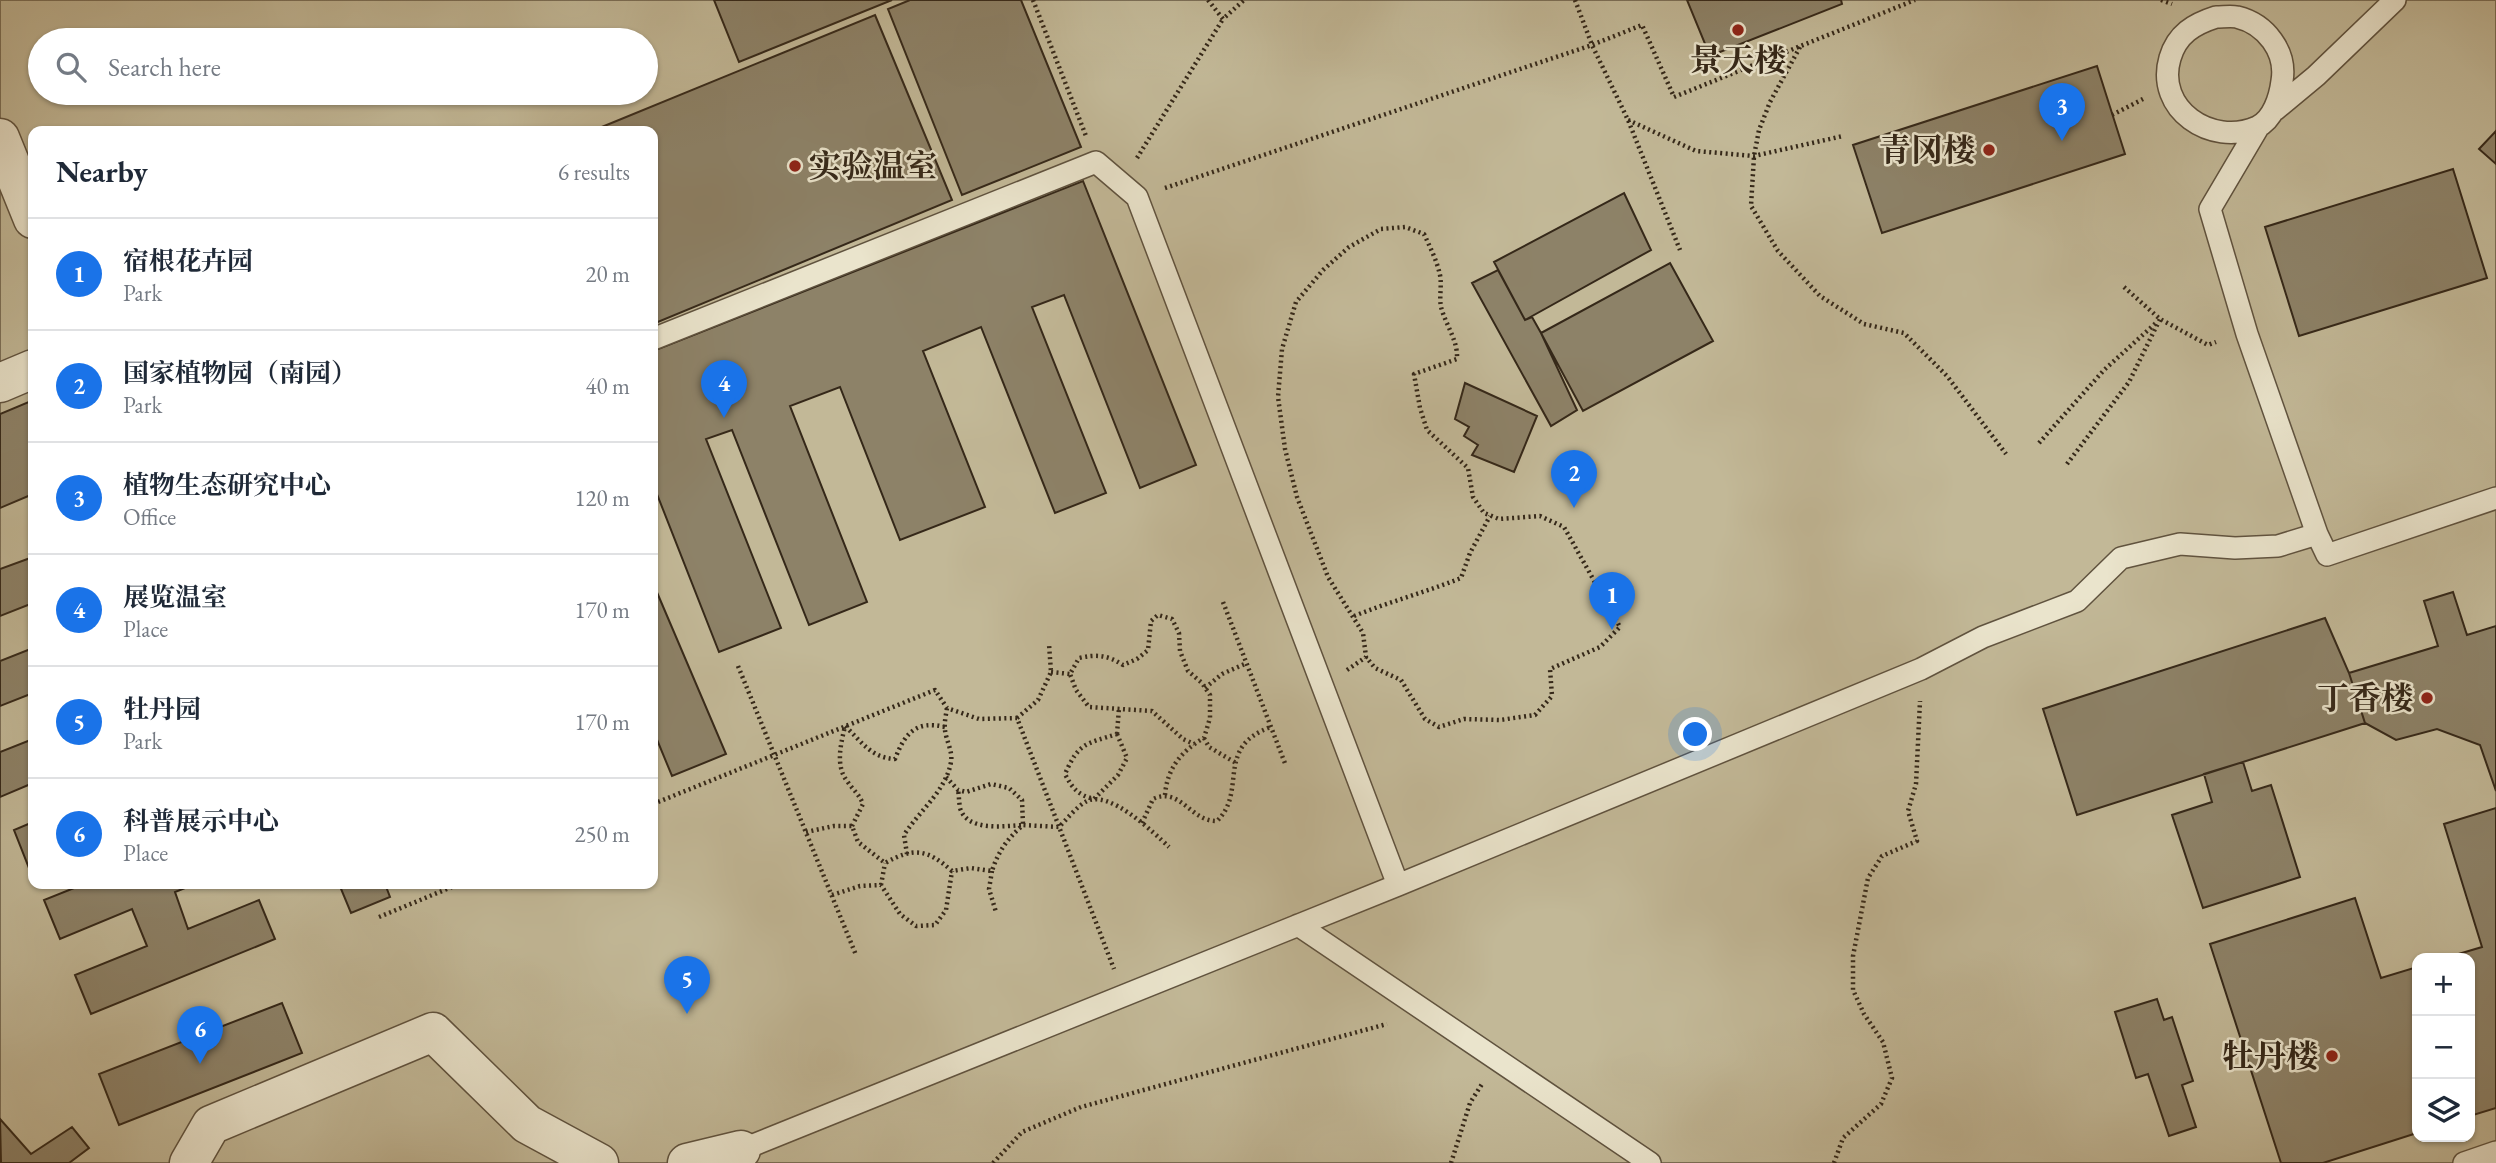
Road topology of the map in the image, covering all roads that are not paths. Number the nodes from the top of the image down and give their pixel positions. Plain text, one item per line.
1 (2395, 0) edge
2 (2266, 119) junction
3 (0, 138) edge
4 (28, 207) edge
5 (658, 337) edge
6 (28, 371) edge
7 (0, 383) edge
8 (2496, 498) edge
9 (2317, 534) junction
10 (1398, 885) junction
11 (1298, 926) junction
12 (741, 1150) joint
13 (2496, 1152) edge
14 (189, 1163) edge
15 (599, 1163) edge
16 (687, 1163) edge
17 (1650, 1163) edge
18 (2464, 1163) edge

1 - 2 lane
2 - 2 lane
2 - 9 lane
3 - 4 street
5 - 10 lane
6 - 7 street
8 - 9 lane
9 - 10 lane
10 - 11 lane
11 - 12 lane
11 - 17 lane
12 - 16 street
13 - 18 lane
14 - 15 street

